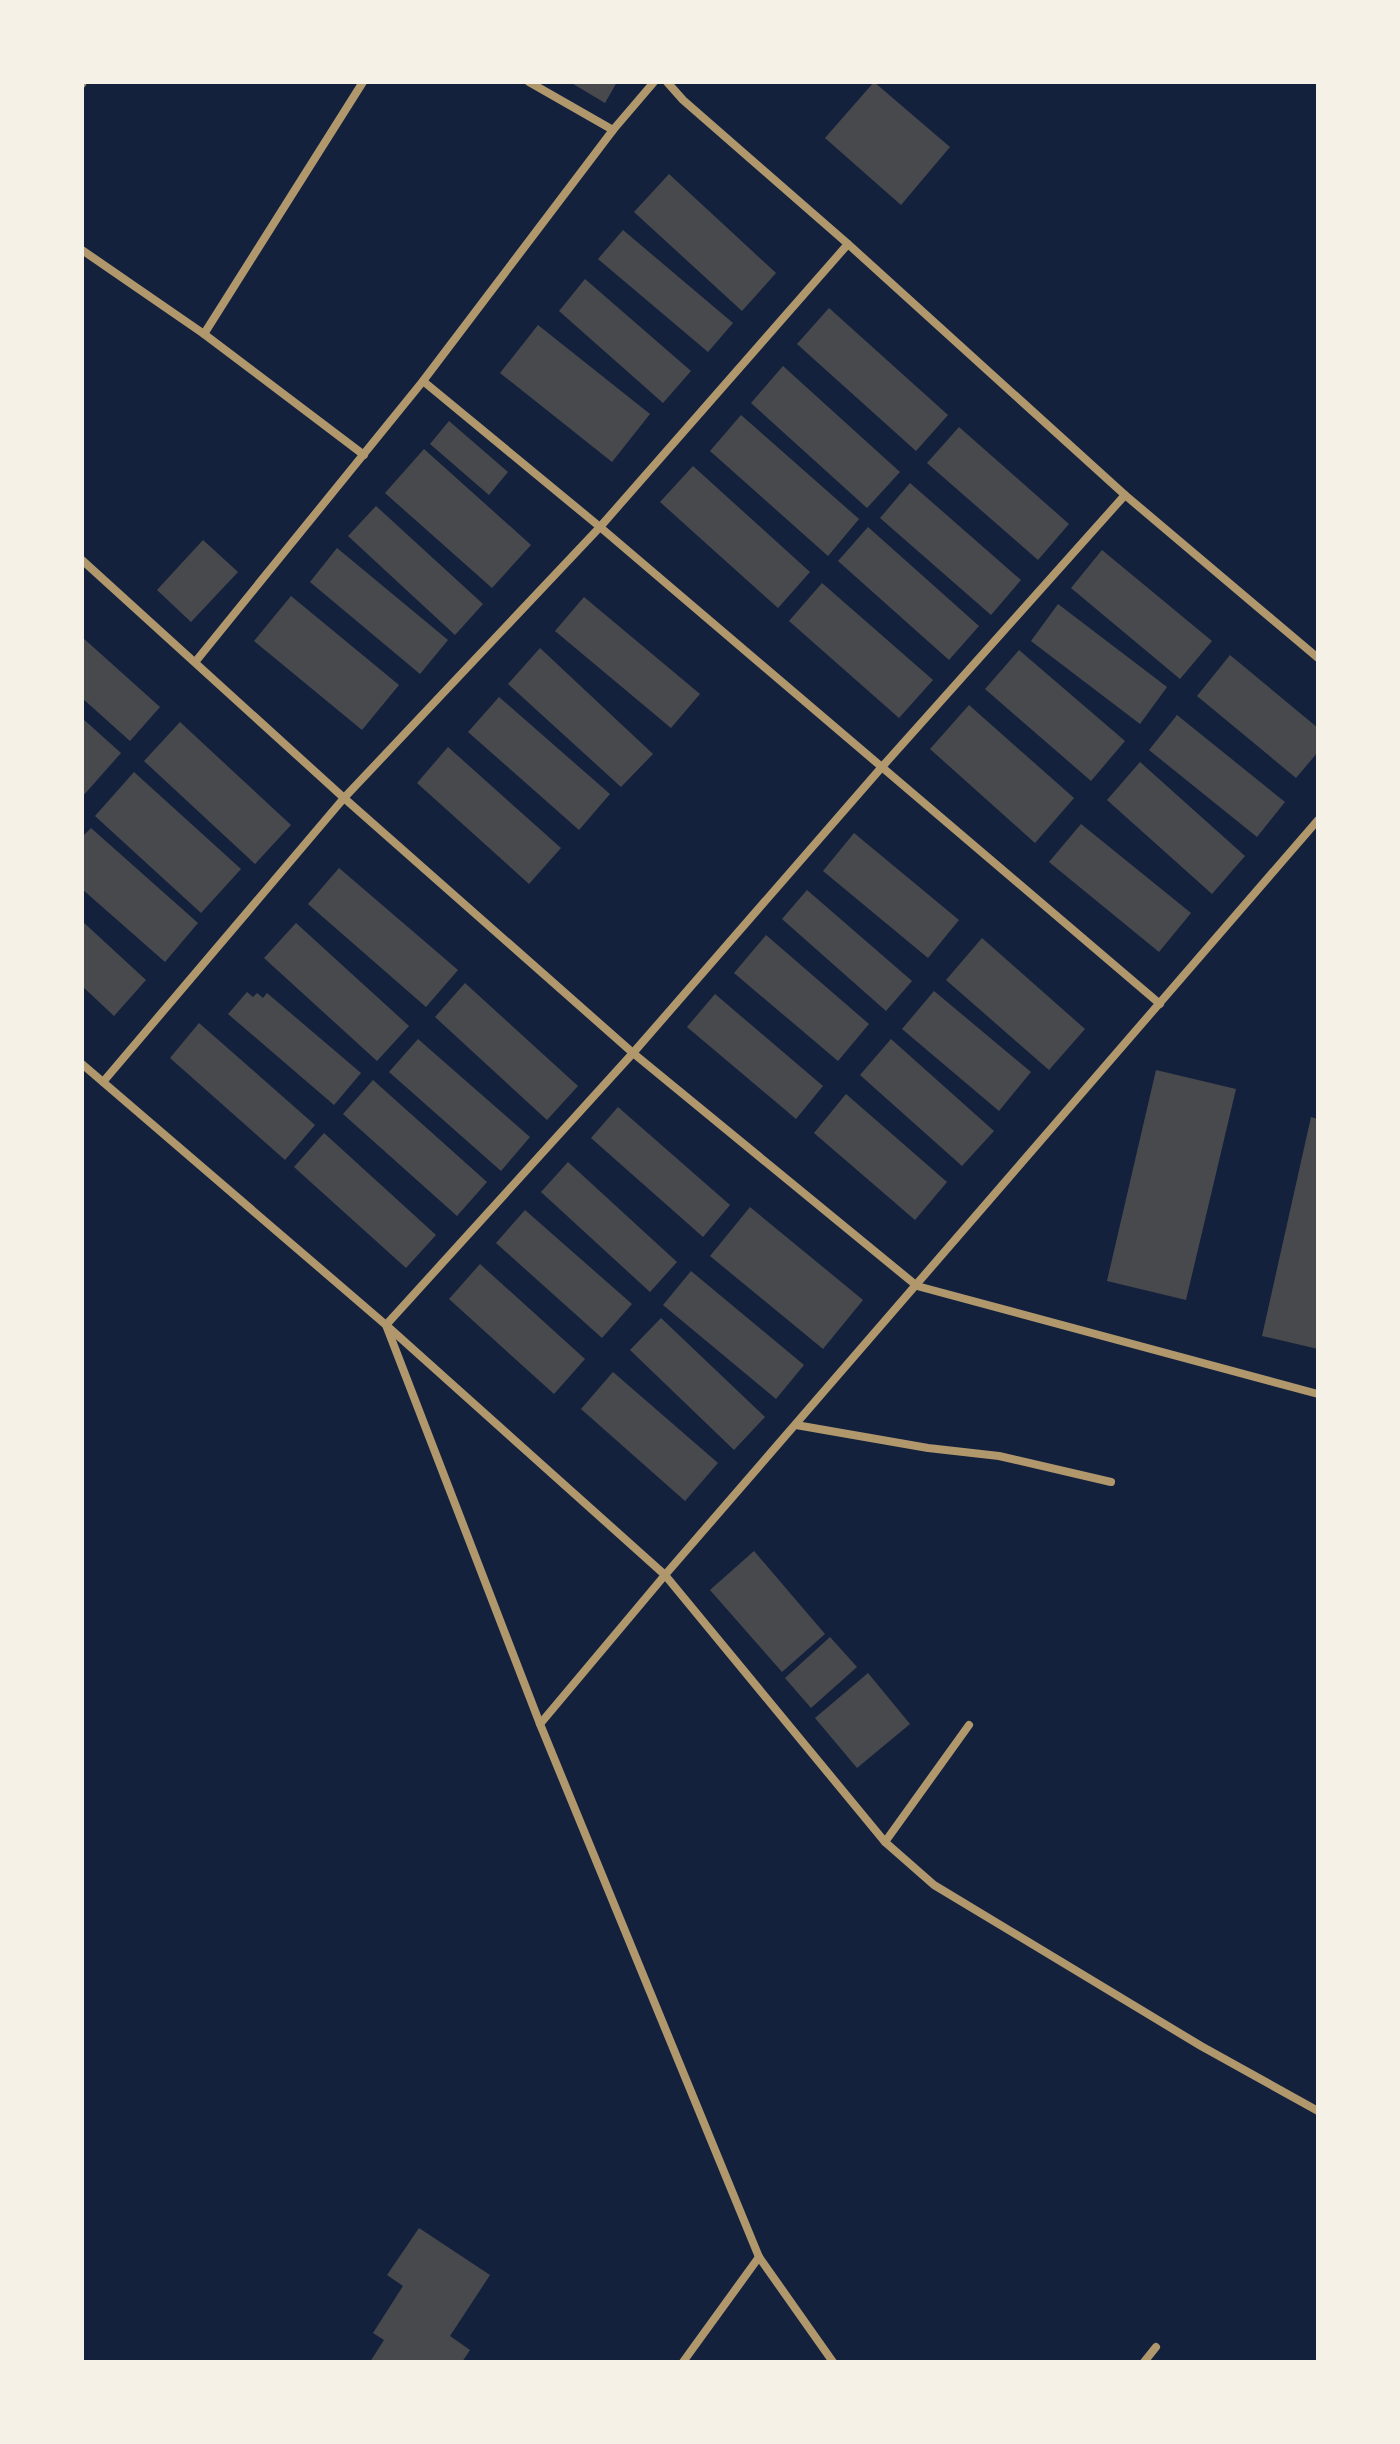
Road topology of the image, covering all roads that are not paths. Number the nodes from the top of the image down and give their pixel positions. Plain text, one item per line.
1 (363, 82) edge
2 (529, 82) edge
3 (654, 82) edge
4 (667, 82) edge
5 (613, 130) junction
6 (848, 244) junction
7 (82, 250) edge
8 (204, 334) junction
9 (423, 381) junction
10 (364, 455) junction
11 (1125, 495) junction
12 (600, 527) junction
13 (82, 560) edge
14 (1318, 658) edge
15 (196, 661) junction
16 (881, 768) junction
17 (344, 798) junction
18 (1318, 820) edge
19 (1160, 1004) junction
20 (633, 1053) junction
21 (82, 1064) edge
22 (103, 1082) junction
23 (917, 1286) junction
24 (386, 1325) junction
25 (1318, 1394) edge
26 (796, 1425) junction
27 (1111, 1482) dead end
28 (665, 1575) junction
29 (540, 1724) junction
30 (969, 1725) dead end
31 (885, 1842) junction
32 (1318, 2111) edge
33 (759, 2257) junction
34 (1156, 2347) dead end
35 (683, 2362) edge
36 (833, 2362) edge
37 (1144, 2362) edge

1 - 8 street
2 - 5 street
3 - 5 street
4 - 6 street
5 - 9 street
6 - 11 street
6 - 12 street
7 - 8 street
8 - 10 street
9 - 10 street
9 - 12 street
10 - 15 street
11 - 14 street
11 - 16 street
12 - 16 street
12 - 17 street
13 - 15 street
15 - 17 street
16 - 19 street
16 - 20 street
17 - 20 street
17 - 22 street
18 - 19 street
19 - 23 street
20 - 23 street
20 - 24 street
21 - 22 street
22 - 24 street
23 - 25 street
23 - 26 street
24 - 28 street
24 - 29 street
26 - 27 street
26 - 28 street
28 - 29 street
28 - 31 street
29 - 33 street
30 - 31 street
31 - 32 street
33 - 35 street
33 - 36 street
34 - 37 street

